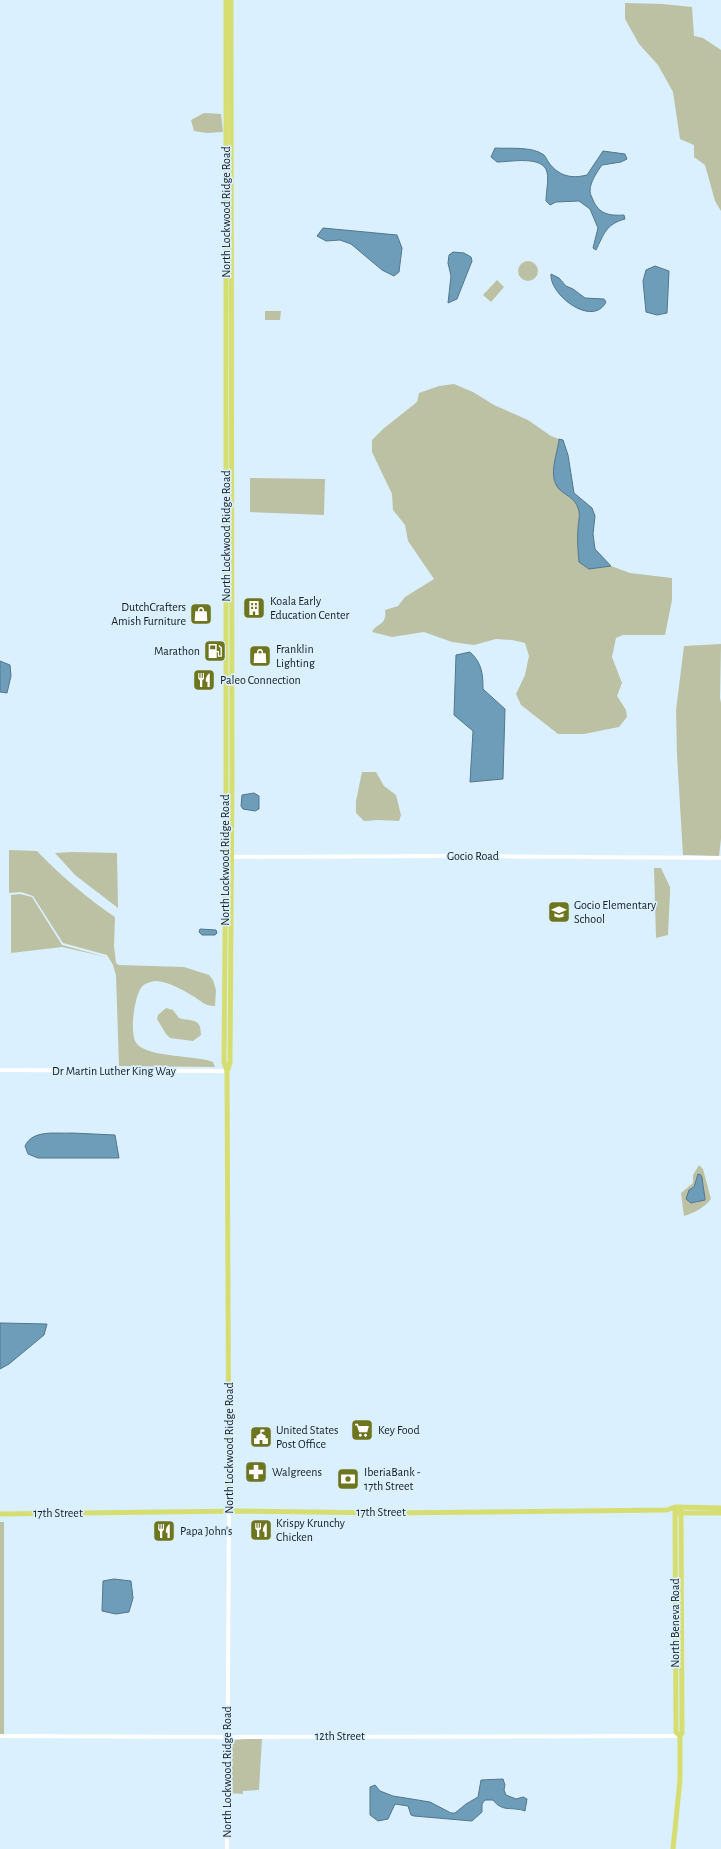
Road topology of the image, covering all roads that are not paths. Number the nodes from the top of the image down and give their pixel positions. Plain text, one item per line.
1 (226, 0) edge
2 (231, 0) edge
3 (228, 780) junction
4 (228, 857) junction
5 (721, 858) edge
6 (0, 1070) edge
7 (227, 1071) junction
8 (721, 1508) edge
9 (678, 1510) junction
10 (229, 1511) junction
11 (721, 1513) edge
12 (0, 1514) edge
13 (0, 1736) edge
14 (680, 1736) junction
15 (227, 1738) junction
16 (227, 1849) edge
17 (673, 1849) edge

1 - 3 main road, North Lockwood Ridge Road
2 - 3 main road, North Lockwood Ridge Road
3 - 4 main road, North Lockwood Ridge Road
3 - 4 main road, North Lockwood Ridge Road
4 - 5 street, Gocio Road
4 - 7 main road, North Lockwood Ridge Road
6 - 7 street, Dr Martin Luther King Way
7 - 10 main road, North Lockwood Ridge Road
8 - 9 main road, 17th Street
9 - 10 main road, 17th Street
9 - 11 main road, 17th Street
9 - 14 main road, North Beneva Road
10 - 12 main road, 17th Street
10 - 15 street, North Lockwood Ridge Road
13 - 15 street, 12th Street
14 - 15 street, 12th Street
14 - 17 main road, North Beneva Road
15 - 16 street, North Lockwood Ridge Road

